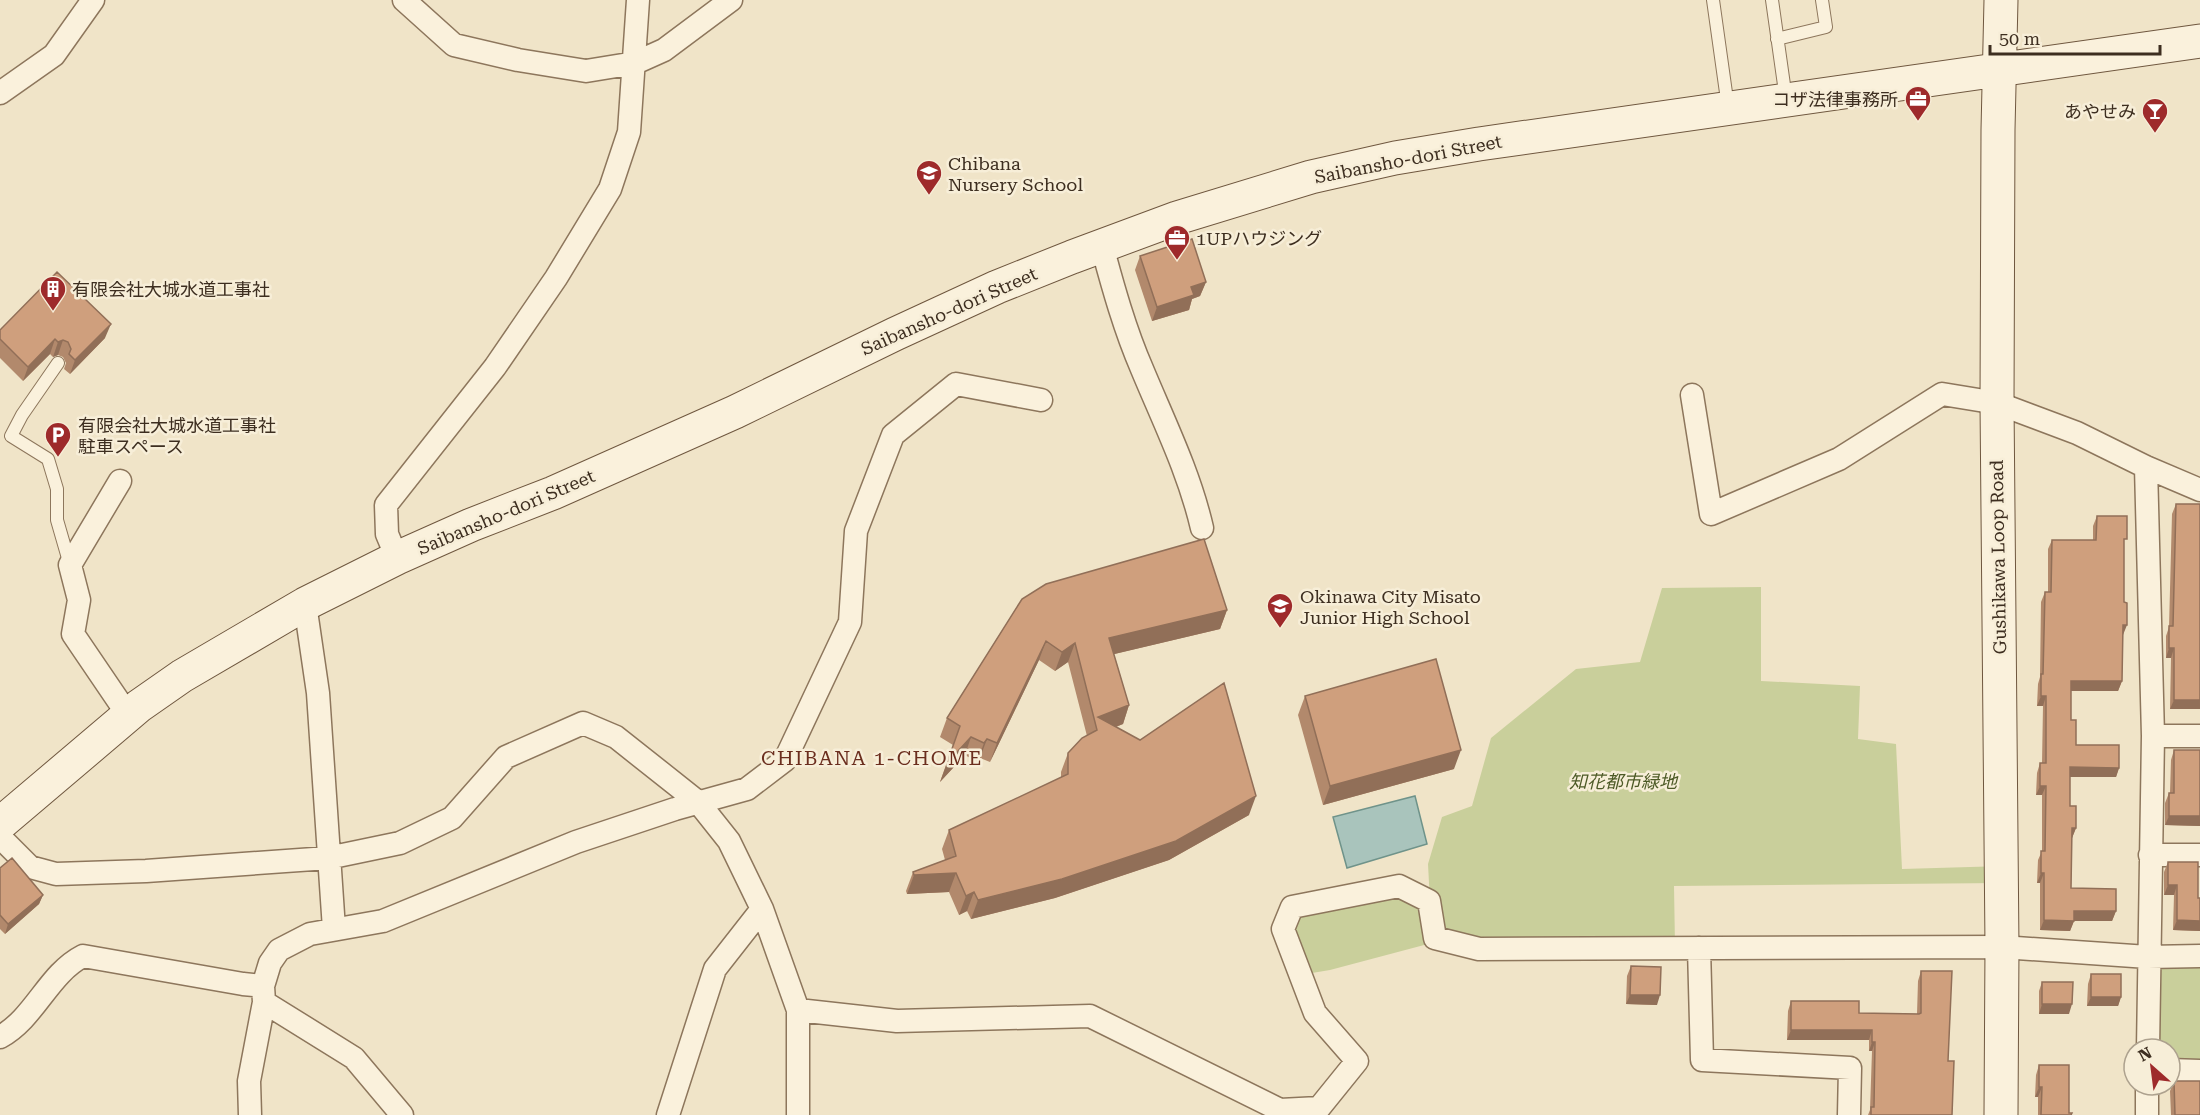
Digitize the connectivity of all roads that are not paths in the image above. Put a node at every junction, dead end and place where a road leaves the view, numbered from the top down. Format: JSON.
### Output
{"nodes":[{"id":1,"x":93,"y":0,"type":"edge"},
{"id":2,"x":404,"y":0,"type":"edge"},
{"id":3,"x":638,"y":0,"type":"edge"},
{"id":4,"x":731,"y":0,"type":"edge"},
{"id":5,"x":1713,"y":0,"type":"edge"},
{"id":6,"x":1772,"y":0,"type":"edge"},
{"id":7,"x":1822,"y":0,"type":"edge"},
{"id":8,"x":2001,"y":0,"type":"edge"},
{"id":9,"x":1778,"y":39,"type":"junction"},
{"id":10,"x":2200,"y":41,"type":"edge"},
{"id":11,"x":635,"y":63,"type":"junction"},
{"id":12,"x":2000,"y":69,"type":"junction"},
{"id":13,"x":0,"y":93,"type":"edge"},
{"id":14,"x":1786,"y":100,"type":"junction"},
{"id":15,"x":1728,"y":108,"type":"junction"},
{"id":16,"x":1102,"y":246,"type":"junction"},
{"id":17,"x":58,"y":363,"type":"dead end"},
{"id":18,"x":1692,"y":395,"type":"dead end"},
{"id":19,"x":1041,"y":400,"type":"dead end"},
{"id":20,"x":1997,"y":404,"type":"junction"},
{"id":21,"x":2146,"y":467,"type":"junction"},
{"id":22,"x":120,"y":481,"type":"dead end"},
{"id":23,"x":2200,"y":490,"type":"edge"},
{"id":24,"x":1202,"y":528,"type":"dead end"},
{"id":25,"x":397,"y":558,"type":"junction"},
{"id":26,"x":70,"y":565,"type":"junction"},
{"id":27,"x":305,"y":604,"type":"junction"},
{"id":28,"x":129,"y":715,"type":"junction"},
{"id":29,"x":2153,"y":736,"type":"junction"},
{"id":30,"x":2200,"y":736,"type":"edge"},
{"id":31,"x":699,"y":802,"type":"junction"},
{"id":32,"x":0,"y":824,"type":"edge"},
{"id":33,"x":0,"y":837,"type":"edge"},
{"id":34,"x":2150,"y":855,"type":"junction"},
{"id":35,"x":2200,"y":855,"type":"edge"},
{"id":36,"x":328,"y":858,"type":"junction"},
{"id":37,"x":762,"y":909,"type":"junction"},
{"id":38,"x":334,"y":929,"type":"junction"},
{"id":39,"x":2002,"y":947,"type":"junction"},
{"id":40,"x":1699,"y":948,"type":"junction"},
{"id":41,"x":2148,"y":957,"type":"junction"},
{"id":42,"x":2200,"y":957,"type":"edge"},
{"id":43,"x":264,"y":994,"type":"junction"},
{"id":44,"x":798,"y":1010,"type":"junction"},
{"id":45,"x":0,"y":1037,"type":"edge"},
{"id":46,"x":2148,"y":1037,"type":"edge"},
{"id":47,"x":2182,"y":1070,"type":"edge"},
{"id":48,"x":2200,"y":1071,"type":"edge"},
{"id":49,"x":2147,"y":1097,"type":"edge"},
{"id":50,"x":250,"y":1115,"type":"edge"},
{"id":51,"x":402,"y":1115,"type":"edge"},
{"id":52,"x":668,"y":1115,"type":"edge"},
{"id":53,"x":798,"y":1115,"type":"edge"},
{"id":54,"x":1849,"y":1115,"type":"edge"},
{"id":55,"x":2001,"y":1115,"type":"edge"},
{"id":56,"x":2147,"y":1115,"type":"edge"}],
"edges":[{"from":1,"to":13,"type":"street"},
{"from":2,"to":11,"type":"street"},
{"from":3,"to":11,"type":"street"},
{"from":4,"to":11,"type":"street"},
{"from":5,"to":15,"type":"lane"},
{"from":6,"to":9,"type":"lane"},
{"from":7,"to":9,"type":"lane"},
{"from":8,"to":12,"type":"main road","name":"Gushikawa Loop Road"},
{"from":9,"to":14,"type":"lane"},
{"from":10,"to":12,"type":"main road","name":"Saibansho-dori Street"},
{"from":11,"to":25,"type":"street"},
{"from":12,"to":14,"type":"main road","name":"Saibansho-dori Street"},
{"from":12,"to":20,"type":"main road","name":"Gushikawa Loop Road"},
{"from":14,"to":15,"type":"main road","name":"Saibansho-dori Street"},
{"from":15,"to":16,"type":"main road","name":"Saibansho-dori Street"},
{"from":16,"to":24,"type":"street"},
{"from":16,"to":25,"type":"main road","name":"Saibansho-dori Street"},
{"from":17,"to":26,"type":"lane"},
{"from":18,"to":20,"type":"street"},
{"from":19,"to":31,"type":"street"},
{"from":20,"to":21,"type":"street"},
{"from":20,"to":39,"type":"main road","name":"Gushikawa Loop Road"},
{"from":21,"to":23,"type":"street"},
{"from":21,"to":29,"type":"street"},
{"from":22,"to":26,"type":"street"},
{"from":25,"to":27,"type":"main road","name":"Saibansho-dori Street"},
{"from":26,"to":28,"type":"street"},
{"from":27,"to":28,"type":"main road","name":"Saibansho-dori Street"},
{"from":27,"to":36,"type":"street"},
{"from":28,"to":32,"type":"main road","name":"Saibansho-dori Street"},
{"from":29,"to":30,"type":"street"},
{"from":29,"to":34,"type":"street"},
{"from":31,"to":36,"type":"street"},
{"from":31,"to":37,"type":"street"},
{"from":31,"to":38,"type":"street"},
{"from":33,"to":36,"type":"street"},
{"from":34,"to":35,"type":"street"},
{"from":34,"to":41,"type":"street"},
{"from":36,"to":38,"type":"street"},
{"from":37,"to":44,"type":"street"},
{"from":37,"to":52,"type":"street"},
{"from":38,"to":43,"type":"street"},
{"from":39,"to":40,"type":"street"},
{"from":39,"to":41,"type":"street"},
{"from":39,"to":55,"type":"main road","name":"Gushikawa Loop Road"},
{"from":40,"to":44,"type":"street"},
{"from":40,"to":54,"type":"street"},
{"from":41,"to":42,"type":"street"},
{"from":41,"to":46,"type":"street"},
{"from":43,"to":45,"type":"street"},
{"from":43,"to":50,"type":"street"},
{"from":43,"to":51,"type":"street"},
{"from":44,"to":53,"type":"street"},
{"from":47,"to":48,"type":"street"},
{"from":49,"to":56,"type":"street"}]}
